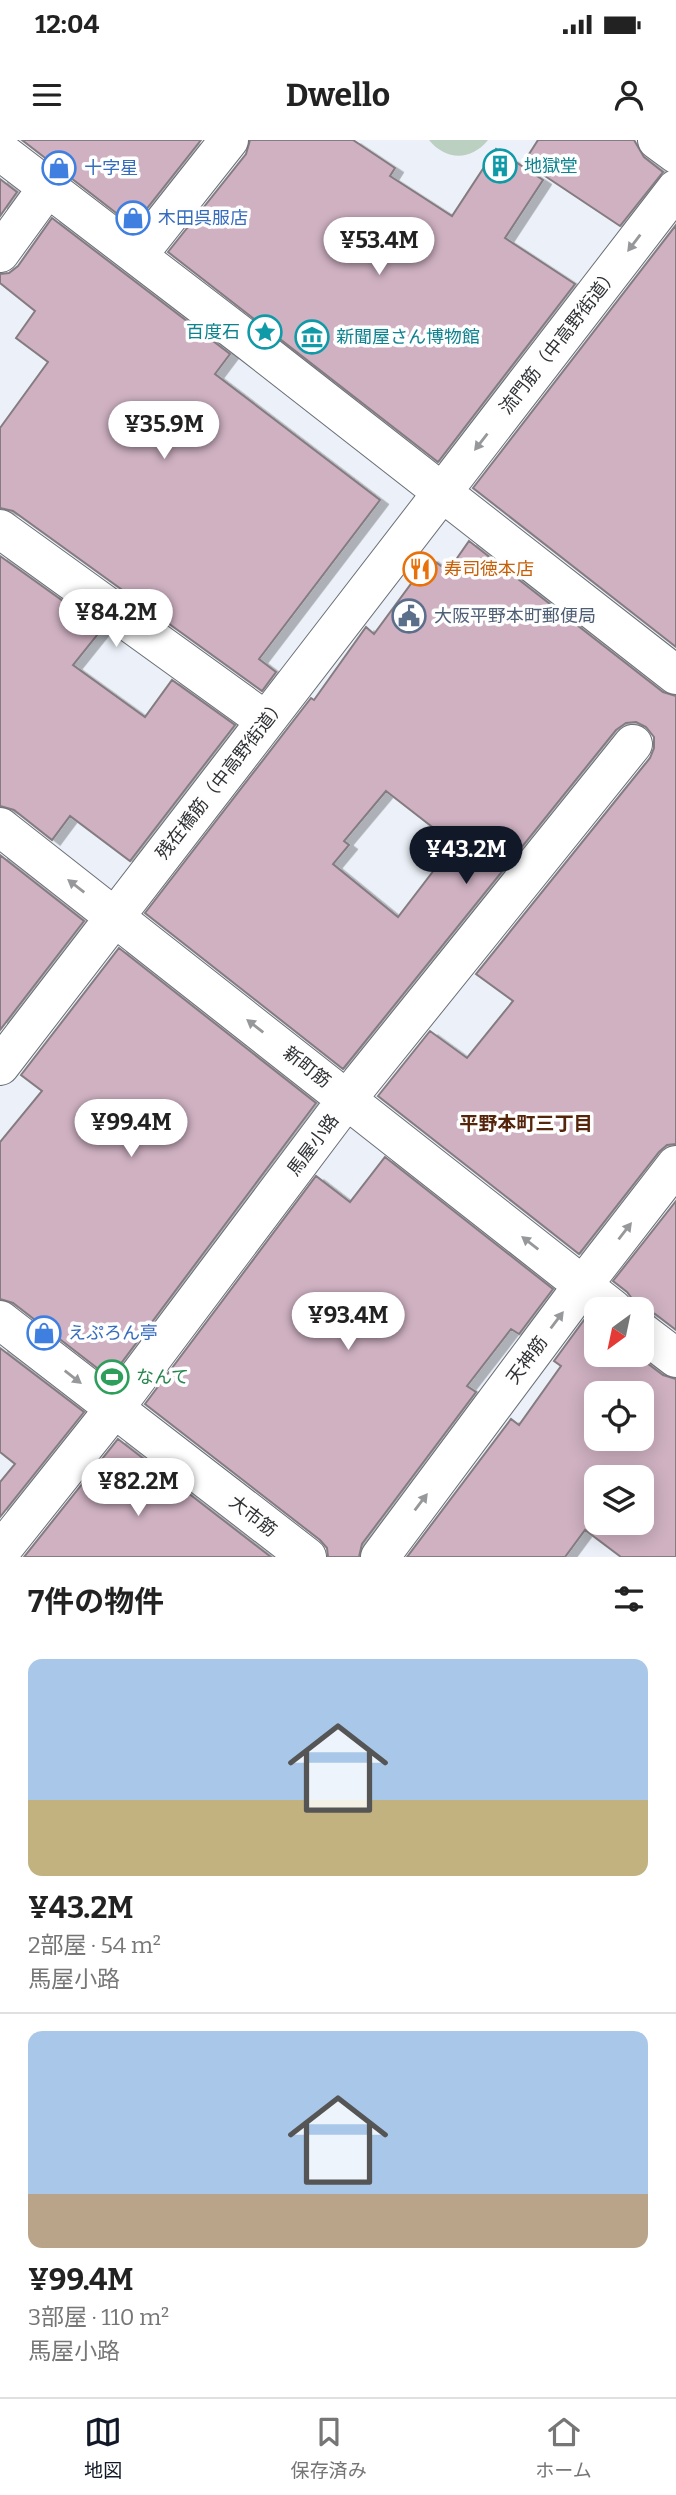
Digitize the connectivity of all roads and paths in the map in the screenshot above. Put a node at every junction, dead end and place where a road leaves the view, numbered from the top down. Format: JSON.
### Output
{"nodes":[{"id":1,"x":229,"y":140,"type":"edge"},
{"id":2,"x":657,"y":140,"type":"edge"},
{"id":3,"x":0,"y":151,"type":"edge"},
{"id":4,"x":676,"y":154,"type":"edge"},
{"id":5,"x":48,"y":187,"type":"junction"},
{"id":6,"x":676,"y":189,"type":"edge"},
{"id":7,"x":0,"y":253,"type":"edge"},
{"id":8,"x":138,"y":255,"type":"junction"},
{"id":9,"x":442,"y":492,"type":"junction"},
{"id":10,"x":0,"y":529,"type":"edge"},
{"id":11,"x":676,"y":675,"type":"edge"},
{"id":12,"x":266,"y":721,"type":"junction"},
{"id":13,"x":633,"y":744,"type":"dead end"},
{"id":14,"x":0,"y":827,"type":"edge"},
{"id":15,"x":116,"y":916,"type":"junction"},
{"id":16,"x":0,"y":1066,"type":"edge"},
{"id":17,"x":347,"y":1099,"type":"junction"},
{"id":18,"x":676,"y":1165,"type":"edge"},
{"id":19,"x":583,"y":1285,"type":"junction"},
{"id":20,"x":598,"y":1297,"type":"edge"},
{"id":21,"x":0,"y":1320,"type":"edge"},
{"id":22,"x":654,"y":1341,"type":"edge"},
{"id":23,"x":676,"y":1358,"type":"edge"},
{"id":24,"x":114,"y":1409,"type":"junction"},
{"id":25,"x":0,"y":1552,"type":"edge"},
{"id":26,"x":307,"y":1557,"type":"edge"},
{"id":27,"x":380,"y":1557,"type":"edge"}],
"edges":[{"from":1,"to":8,"type":"street"},
{"from":2,"to":4,"type":"street"},
{"from":3,"to":5,"type":"street"},
{"from":5,"to":7,"type":"street"},
{"from":5,"to":8,"type":"street"},
{"from":6,"to":9,"type":"street","name":"流門筋（中高野街道）","one_way":true},
{"from":8,"to":9,"type":"street"},
{"from":9,"to":11,"type":"street"},
{"from":9,"to":12,"type":"street","name":"残在橋筋（中高野街道）"},
{"from":10,"to":12,"type":"street"},
{"from":12,"to":15,"type":"street","name":"残在橋筋（中高野街道）"},
{"from":13,"to":17,"type":"street","name":"馬屋小路"},
{"from":15,"to":14,"type":"street","name":"新町筋","one_way":true},
{"from":15,"to":16,"type":"street","name":"残在橋筋（中高野街道）"},
{"from":17,"to":15,"type":"street","name":"新町筋","one_way":true},
{"from":19,"to":17,"type":"street","name":"新町筋","one_way":true},
{"from":17,"to":24,"type":"street","name":"馬屋小路"},
{"from":19,"to":18,"type":"street","name":"天神筋","one_way":true},
{"from":19,"to":20,"type":"street","name":"新町筋"},
{"from":27,"to":19,"type":"street","name":"天神筋","one_way":true},
{"from":21,"to":24,"type":"street","name":"大市筋","one_way":true},
{"from":22,"to":23,"type":"street"},
{"from":24,"to":25,"type":"street","name":"馬屋小路"},
{"from":24,"to":26,"type":"street","name":"大市筋"}]}
